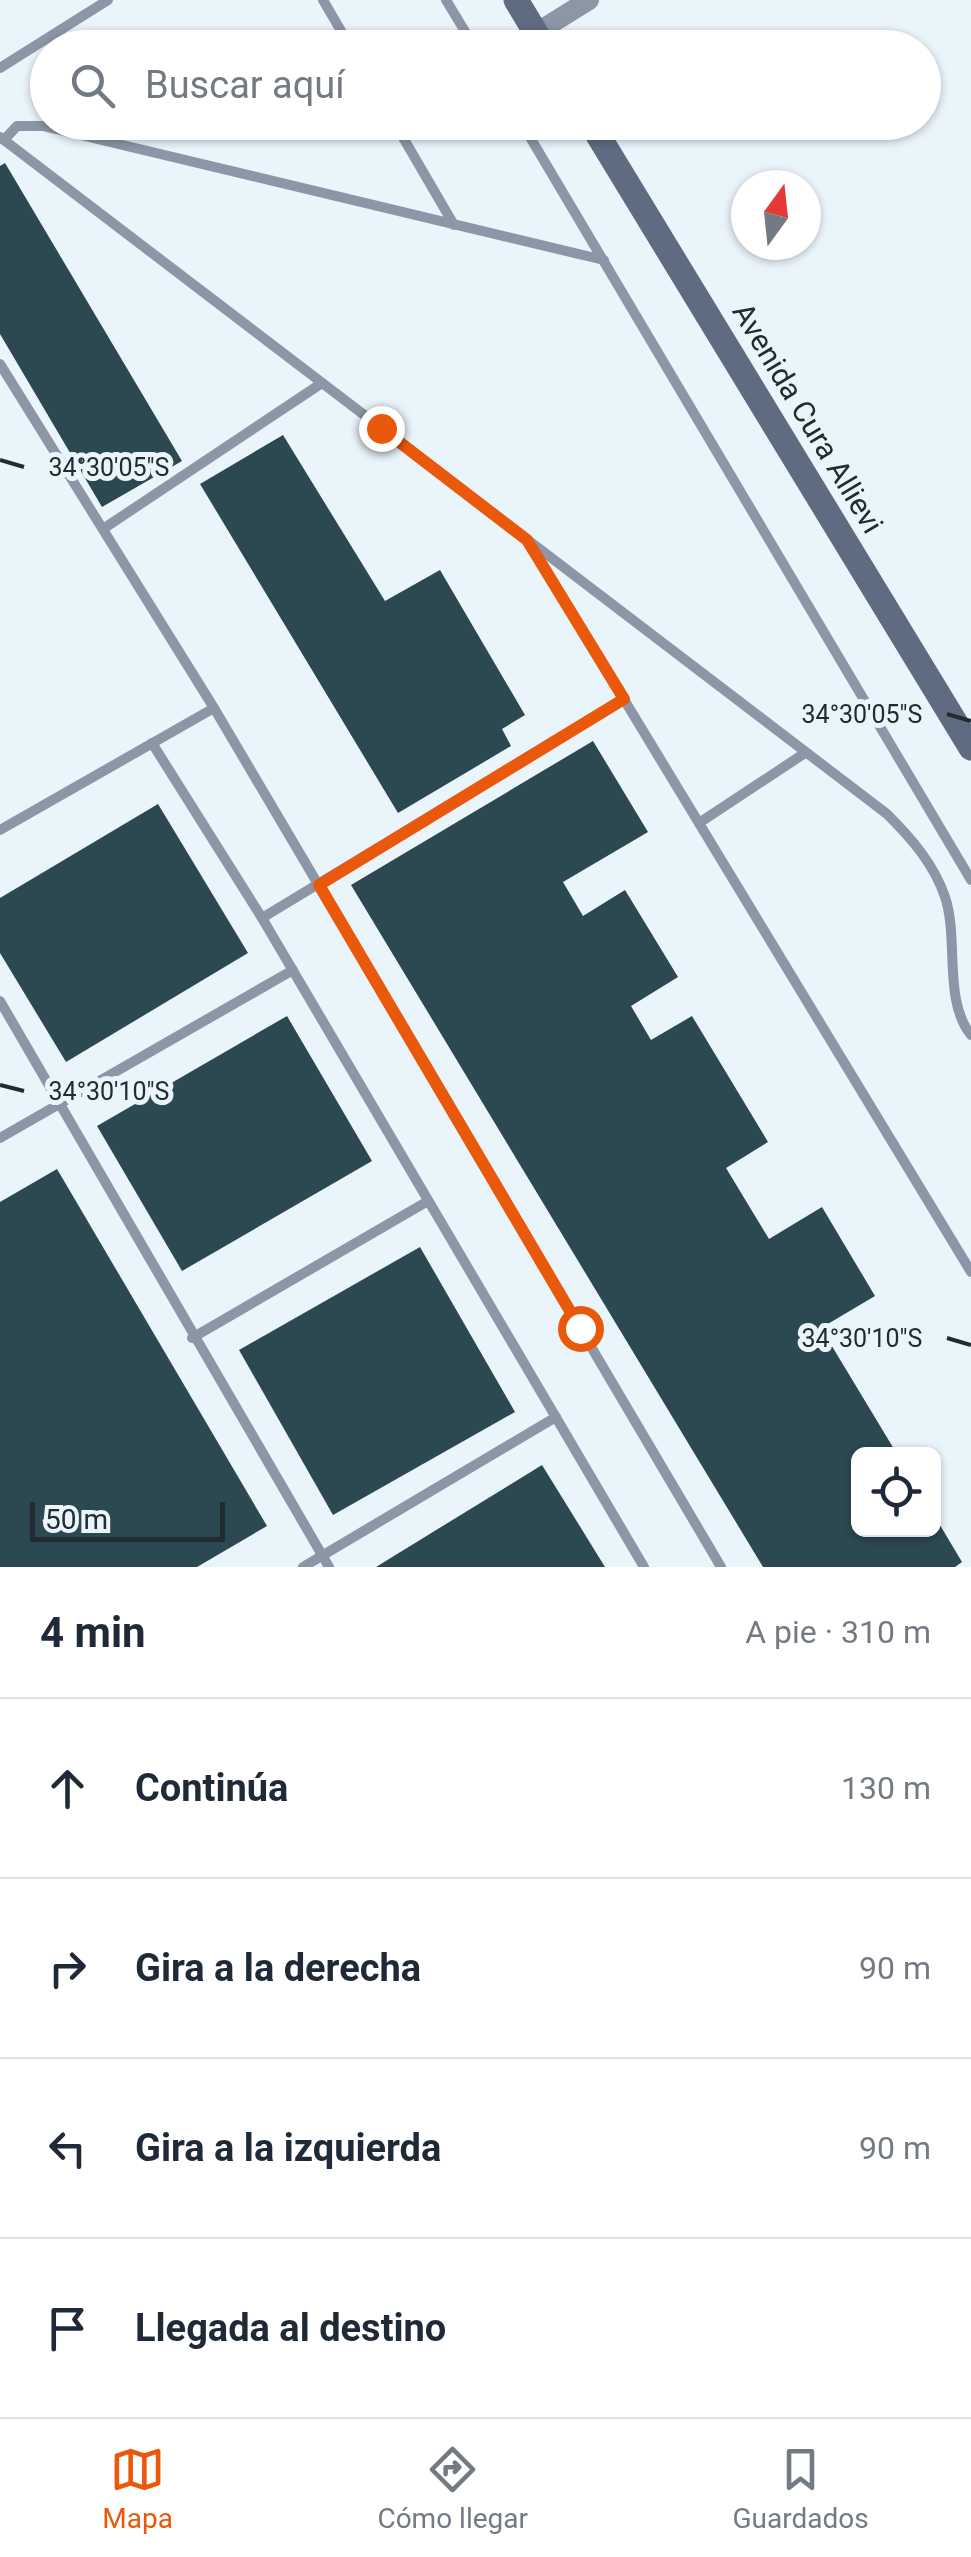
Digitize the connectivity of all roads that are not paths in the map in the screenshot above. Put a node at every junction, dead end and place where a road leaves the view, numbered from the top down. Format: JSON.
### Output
{"nodes":[{"id":1,"x":108,"y":0,"type":"edge"},
{"id":2,"x":323,"y":0,"type":"edge"},
{"id":3,"x":446,"y":0,"type":"edge"},
{"id":4,"x":516,"y":0,"type":"edge"},
{"id":5,"x":589,"y":0,"type":"edge"},
{"id":6,"x":60,"y":30,"type":"edge"},
{"id":7,"x":340,"y":30,"type":"edge"},
{"id":8,"x":464,"y":30,"type":"edge"},
{"id":9,"x":534,"y":30,"type":"edge"},
{"id":10,"x":552,"y":30,"type":"edge"},
{"id":11,"x":30,"y":49,"type":"edge"},
{"id":12,"x":0,"y":68,"type":"edge"},
{"id":13,"x":30,"y":126,"type":"edge"},
{"id":14,"x":2,"y":138,"type":"edge"},
{"id":15,"x":101,"y":140,"type":"edge"},
{"id":16,"x":404,"y":140,"type":"edge"},
{"id":17,"x":532,"y":140,"type":"edge"},
{"id":18,"x":601,"y":140,"type":"edge"},
{"id":19,"x":454,"y":225,"type":"junction"},
{"id":20,"x":604,"y":260,"type":"junction"},
{"id":21,"x":0,"y":364,"type":"edge"},
{"id":22,"x":322,"y":383,"type":"junction"},
{"id":23,"x":103,"y":529,"type":"junction"},
{"id":24,"x":527,"y":540,"type":"junction"},
{"id":25,"x":624,"y":699,"type":"junction"},
{"id":26,"x":214,"y":708,"type":"junction"},
{"id":27,"x":152,"y":743,"type":"junction"},
{"id":28,"x":971,"y":748,"type":"edge"},
{"id":29,"x":805,"y":752,"type":"junction"},
{"id":30,"x":699,"y":823,"type":"junction"},
{"id":31,"x":0,"y":830,"type":"edge"},
{"id":32,"x":971,"y":880,"type":"edge"},
{"id":33,"x":319,"y":885,"type":"junction"},
{"id":34,"x":262,"y":918,"type":"junction"},
{"id":35,"x":293,"y":970,"type":"junction"},
{"id":36,"x":0,"y":1001,"type":"edge"},
{"id":37,"x":971,"y":1035,"type":"edge"},
{"id":38,"x":60,"y":1104,"type":"junction"},
{"id":39,"x":0,"y":1138,"type":"edge"},
{"id":40,"x":428,"y":1201,"type":"junction"},
{"id":41,"x":971,"y":1272,"type":"edge"},
{"id":42,"x":192,"y":1338,"type":"junction"},
{"id":43,"x":556,"y":1417,"type":"junction"},
{"id":44,"x":322,"y":1556,"type":"junction"},
{"id":45,"x":304,"y":1567,"type":"edge"},
{"id":46,"x":329,"y":1567,"type":"edge"},
{"id":47,"x":644,"y":1567,"type":"edge"},
{"id":48,"x":721,"y":1567,"type":"edge"}],
"edges":[{"from":1,"to":6,"type":"lane"},
{"from":2,"to":7,"type":"lane"},
{"from":3,"to":8,"type":"lane"},
{"from":4,"to":9,"type":"street"},
{"from":5,"to":10,"type":"street"},
{"from":11,"to":12,"type":"lane"},
{"from":13,"to":14,"type":"lane"},
{"from":14,"to":22,"type":"lane"},
{"from":15,"to":19,"type":"lane"},
{"from":16,"to":19,"type":"lane"},
{"from":17,"to":20,"type":"lane"},
{"from":18,"to":28,"type":"street","name":"Avenida Cura Allievi"},
{"from":19,"to":20,"type":"lane"},
{"from":20,"to":32,"type":"lane"},
{"from":21,"to":23,"type":"lane"},
{"from":22,"to":23,"type":"lane"},
{"from":22,"to":24,"type":"lane"},
{"from":23,"to":26,"type":"lane"},
{"from":24,"to":25,"type":"lane"},
{"from":24,"to":29,"type":"lane"},
{"from":25,"to":30,"type":"lane"},
{"from":25,"to":33,"type":"lane"},
{"from":26,"to":27,"type":"lane"},
{"from":26,"to":33,"type":"lane"},
{"from":27,"to":31,"type":"lane"},
{"from":27,"to":34,"type":"lane"},
{"from":29,"to":30,"type":"lane"},
{"from":29,"to":37,"type":"lane"},
{"from":30,"to":41,"type":"lane"},
{"from":33,"to":34,"type":"lane"},
{"from":33,"to":48,"type":"lane"},
{"from":34,"to":35,"type":"lane"},
{"from":35,"to":38,"type":"lane"},
{"from":35,"to":40,"type":"lane"},
{"from":36,"to":38,"type":"lane"},
{"from":38,"to":39,"type":"lane"},
{"from":38,"to":42,"type":"lane"},
{"from":40,"to":42,"type":"lane"},
{"from":40,"to":43,"type":"lane"},
{"from":42,"to":44,"type":"lane"},
{"from":43,"to":44,"type":"lane"},
{"from":43,"to":47,"type":"lane"},
{"from":44,"to":45,"type":"lane"},
{"from":44,"to":46,"type":"lane"}]}
